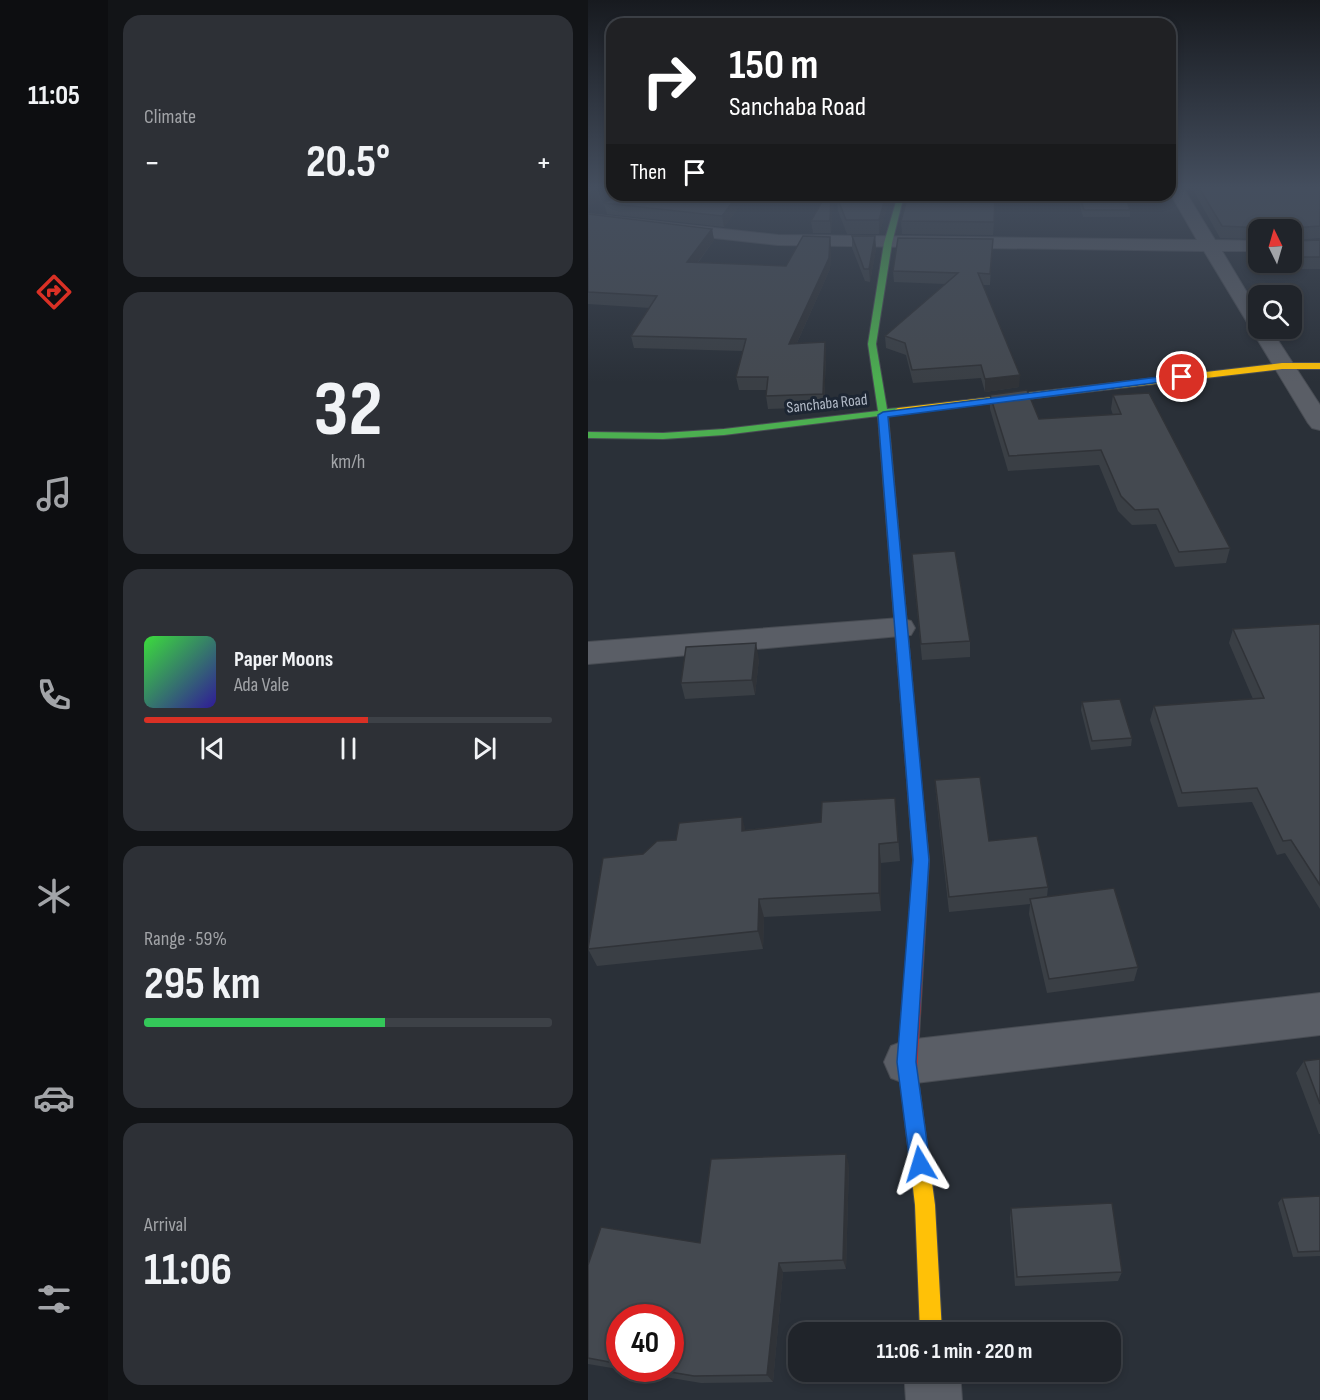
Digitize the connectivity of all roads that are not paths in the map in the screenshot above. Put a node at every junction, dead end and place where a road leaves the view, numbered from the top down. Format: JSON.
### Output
{"nodes":[{"id":1,"x":887,"y":251,"type":"edge"},
{"id":2,"x":1213,"y":251,"type":"edge"},
{"id":3,"x":1248,"y":310,"type":"edge"},
{"id":4,"x":1266,"y":339,"type":"edge"},
{"id":5,"x":1282,"y":366,"type":"junction"},
{"id":6,"x":1320,"y":366,"type":"edge"},
{"id":7,"x":883,"y":415,"type":"junction"},
{"id":8,"x":1320,"y":423,"type":"edge"},
{"id":9,"x":588,"y":435,"type":"edge"},
{"id":10,"x":900,"y":628,"type":"junction"},
{"id":11,"x":588,"y":653,"type":"edge"},
{"id":12,"x":1320,"y":1014,"type":"edge"},
{"id":13,"x":907,"y":1062,"type":"junction"},
{"id":14,"x":931,"y":1322,"type":"edge"},
{"id":15,"x":933,"y":1382,"type":"edge"},
{"id":16,"x":934,"y":1400,"type":"edge"}],
"edges":[{"from":1,"to":7,"type":"street"},
{"from":2,"to":3,"type":"street"},
{"from":4,"to":5,"type":"street"},
{"from":5,"to":6,"type":"street","name":"Sanchaba Road"},
{"from":5,"to":7,"type":"street","name":"Sanchaba Road"},
{"from":5,"to":8,"type":"street"},
{"from":7,"to":9,"type":"street","name":"Sanchaba Road"},
{"from":7,"to":10,"type":"street"},
{"from":10,"to":11,"type":"street"},
{"from":10,"to":13,"type":"street"},
{"from":12,"to":13,"type":"street"},
{"from":13,"to":14,"type":"street"},
{"from":15,"to":16,"type":"street"}]}
